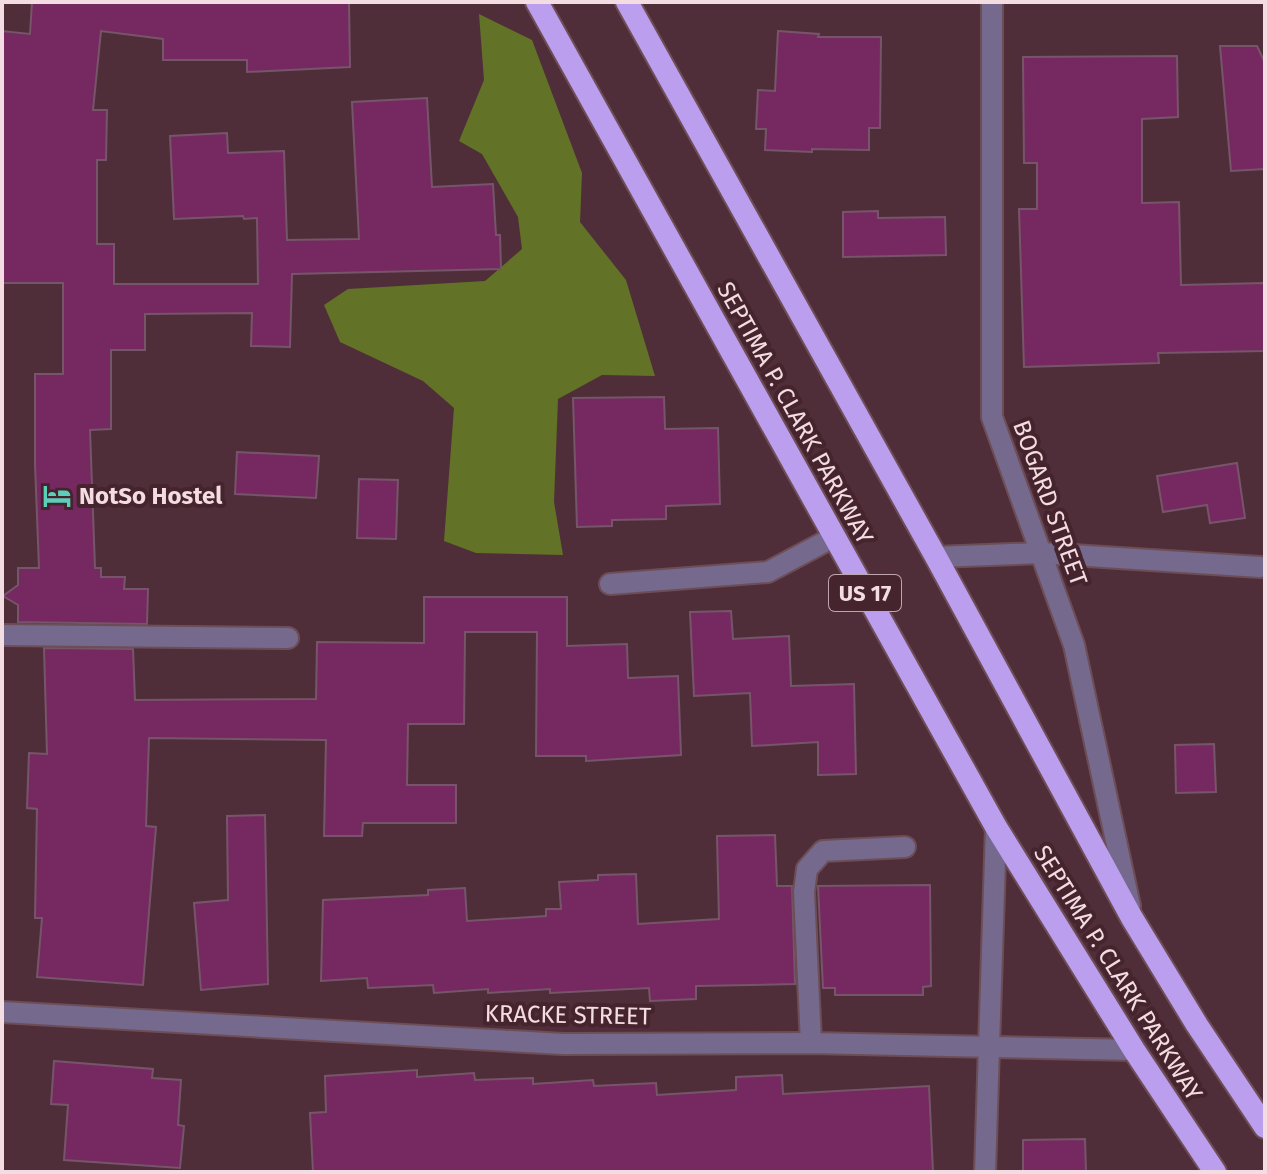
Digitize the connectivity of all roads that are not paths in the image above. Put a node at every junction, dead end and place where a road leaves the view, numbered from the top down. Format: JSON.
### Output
{"nodes":[{"id":1,"x":537,"y":2,"type":"edge"},
{"id":2,"x":627,"y":2,"type":"edge"},
{"id":3,"x":992,"y":2,"type":"edge"},
{"id":4,"x":834,"y":537,"type":"junction"},
{"id":5,"x":1041,"y":553,"type":"junction"},
{"id":6,"x":936,"y":557,"type":"junction"},
{"id":7,"x":1260,"y":567,"type":"dead end"},
{"id":8,"x":610,"y":584,"type":"dead end"},
{"id":9,"x":2,"y":635,"type":"edge"},
{"id":10,"x":288,"y":638,"type":"dead end"},
{"id":11,"x":996,"y":827,"type":"junction"},
{"id":12,"x":905,"y":847,"type":"dead end"},
{"id":13,"x":1132,"y":918,"type":"junction"},
{"id":14,"x":2,"y":1012,"type":"edge"},
{"id":15,"x":811,"y":1043,"type":"junction"},
{"id":16,"x":987,"y":1045,"type":"junction"},
{"id":17,"x":1134,"y":1050,"type":"junction"},
{"id":18,"x":1265,"y":1127,"type":"edge"},
{"id":19,"x":985,"y":1172,"type":"edge"},
{"id":20,"x":1215,"y":1172,"type":"edge"}],
"edges":[{"from":1,"to":4,"type":"highway","name":"SEPTIMA P. CLARK PARKWAY","number":"US 17"},
{"from":2,"to":6,"type":"highway","name":"SEPTIMA P. CLARK PARKWAY"},
{"from":3,"to":5,"type":"street","name":"BOGARD STREET"},
{"from":4,"to":8,"type":"street"},
{"from":4,"to":11,"type":"highway","name":"SEPTIMA P. CLARK PARKWAY","number":"US 17"},
{"from":5,"to":6,"type":"street"},
{"from":5,"to":7,"type":"street"},
{"from":5,"to":13,"type":"street","name":"BOGARD STREET"},
{"from":6,"to":13,"type":"highway","name":"SEPTIMA P. CLARK PARKWAY"},
{"from":9,"to":10,"type":"street"},
{"from":11,"to":16,"type":"street"},
{"from":11,"to":17,"type":"highway","name":"SEPTIMA P. CLARK PARKWAY","number":"US 17"},
{"from":12,"to":15,"type":"street"},
{"from":13,"to":18,"type":"highway","name":"SEPTIMA P. CLARK PARKWAY"},
{"from":14,"to":15,"type":"street","name":"KRACKE STREET"},
{"from":15,"to":16,"type":"street","name":"KRACKE STREET"},
{"from":16,"to":17,"type":"street","name":"KRACKE STREET"},
{"from":16,"to":19,"type":"street"},
{"from":17,"to":20,"type":"highway","name":"SEPTIMA P. CLARK PARKWAY","number":"US 17"}]}
